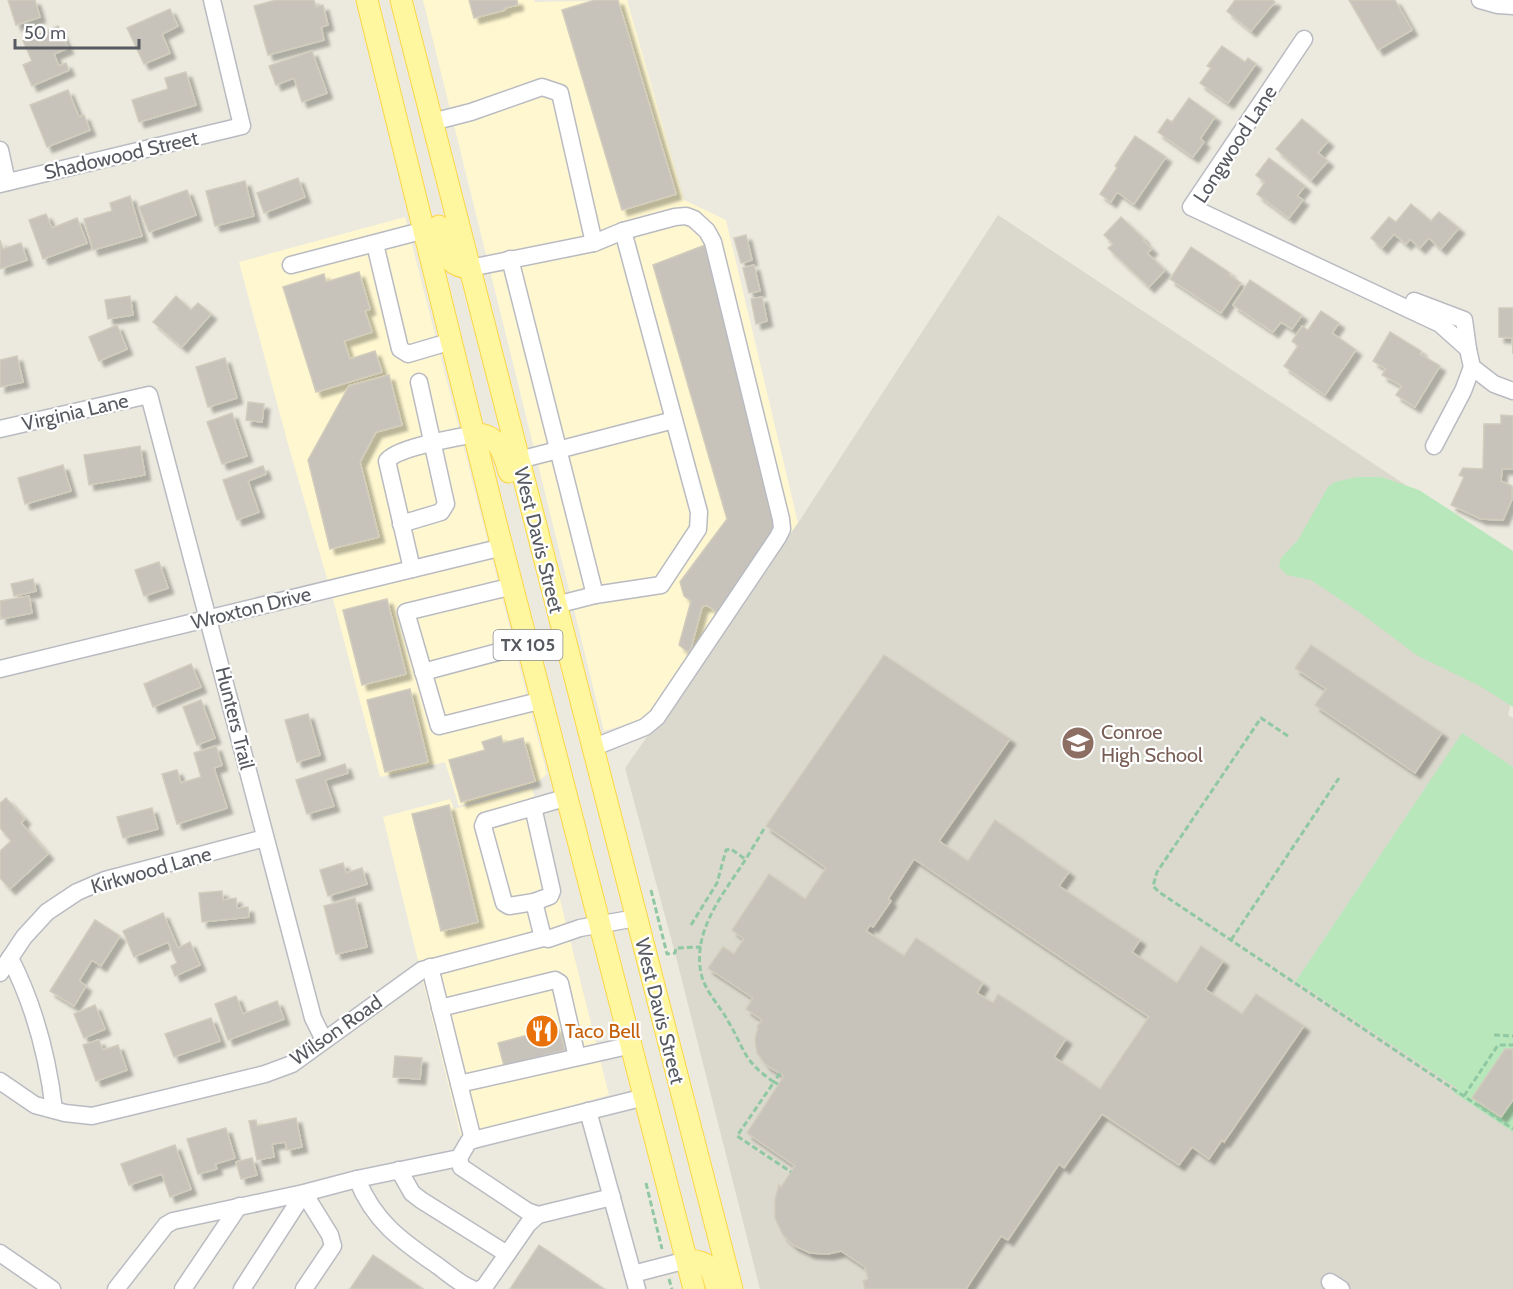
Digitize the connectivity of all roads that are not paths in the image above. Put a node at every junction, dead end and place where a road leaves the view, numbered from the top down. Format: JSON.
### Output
{"nodes":[{"id":1,"x":212,"y":0,"type":"edge"},
{"id":2,"x":367,"y":0,"type":"edge"},
{"id":3,"x":400,"y":0,"type":"edge"},
{"id":4,"x":1480,"y":0,"type":"edge"},
{"id":5,"x":1513,"y":6,"type":"edge"},
{"id":6,"x":1304,"y":39,"type":"dead end"},
{"id":7,"x":396,"y":109,"type":"junction"},
{"id":8,"x":432,"y":122,"type":"junction"},
{"id":9,"x":0,"y":150,"type":"edge"},
{"id":10,"x":4,"y":183,"type":"edge"},
{"id":11,"x":425,"y":230,"type":"junction"},
{"id":12,"x":623,"y":231,"type":"junction"},
{"id":13,"x":594,"y":243,"type":"junction"},
{"id":14,"x":375,"y":244,"type":"junction"},
{"id":15,"x":510,"y":259,"type":"junction"},
{"id":16,"x":291,"y":264,"type":"dead end"},
{"id":17,"x":470,"y":268,"type":"junction"},
{"id":18,"x":452,"y":341,"type":"junction"},
{"id":19,"x":1472,"y":367,"type":"junction"},
{"id":20,"x":419,"y":382,"type":"dead end"},
{"id":21,"x":1513,"y":391,"type":"edge"},
{"id":22,"x":149,"y":395,"type":"joint"},
{"id":23,"x":674,"y":420,"type":"junction"},
{"id":24,"x":0,"y":429,"type":"edge"},
{"id":25,"x":475,"y":434,"type":"junction"},
{"id":26,"x":432,"y":442,"type":"junction"},
{"id":27,"x":1434,"y":446,"type":"dead end"},
{"id":28,"x":560,"y":450,"type":"junction"},
{"id":29,"x":519,"y":460,"type":"junction"},
{"id":30,"x":401,"y":524,"type":"junction"},
{"id":31,"x":503,"y":547,"type":"junction"},
{"id":32,"x":412,"y":569,"type":"junction"},
{"id":33,"x":513,"y":586,"type":"junction"},
{"id":34,"x":596,"y":595,"type":"junction"},
{"id":35,"x":556,"y":605,"type":"junction"},
{"id":36,"x":209,"y":619,"type":"junction"},
{"id":37,"x":528,"y":644,"type":"junction"},
{"id":38,"x":567,"y":648,"type":"junction"},
{"id":39,"x":0,"y":669,"type":"edge"},
{"id":40,"x":423,"y":672,"type":"junction"},
{"id":41,"x":543,"y":700,"type":"junction"},
{"id":42,"x":592,"y":748,"type":"junction"},
{"id":43,"x":568,"y":797,"type":"junction"},
{"id":44,"x":532,"y":807,"type":"junction"},
{"id":45,"x":265,"y":838,"type":"junction"},
{"id":46,"x":534,"y":902,"type":"junction"},
{"id":47,"x":636,"y":918,"type":"junction"},
{"id":48,"x":601,"y":925,"type":"junction"},
{"id":49,"x":543,"y":938,"type":"junction"},
{"id":50,"x":10,"y":958,"type":"junction"},
{"id":51,"x":430,"y":968,"type":"junction"},
{"id":52,"x":0,"y":974,"type":"edge"},
{"id":53,"x":440,"y":1008,"type":"junction"},
{"id":54,"x":324,"y":1040,"type":"junction"},
{"id":55,"x":632,"y":1045,"type":"junction"},
{"id":56,"x":577,"y":1057,"type":"junction"},
{"id":57,"x":0,"y":1081,"type":"edge"},
{"id":58,"x":459,"y":1084,"type":"junction"},
{"id":59,"x":645,"y":1097,"type":"junction"},
{"id":60,"x":54,"y":1110,"type":"junction"},
{"id":61,"x":588,"y":1111,"type":"junction"},
{"id":62,"x":473,"y":1140,"type":"junction"},
{"id":63,"x":459,"y":1158,"type":"junction"},
{"id":64,"x":399,"y":1170,"type":"junction"},
{"id":65,"x":357,"y":1179,"type":"junction"},
{"id":66,"x":304,"y":1193,"type":"junction"},
{"id":67,"x":612,"y":1197,"type":"junction"},
{"id":68,"x":238,"y":1206,"type":"junction"},
{"id":69,"x":538,"y":1215,"type":"junction"},
{"id":70,"x":0,"y":1253,"type":"edge"},
{"id":71,"x":507,"y":1254,"type":"junction"},
{"id":72,"x":687,"y":1260,"type":"junction"},
{"id":73,"x":635,"y":1281,"type":"edge"},
{"id":74,"x":124,"y":1286,"type":"edge"},
{"id":75,"x":52,"y":1289,"type":"edge"},
{"id":76,"x":183,"y":1289,"type":"edge"},
{"id":77,"x":242,"y":1289,"type":"edge"},
{"id":78,"x":304,"y":1289,"type":"edge"},
{"id":79,"x":473,"y":1289,"type":"edge"},
{"id":80,"x":481,"y":1289,"type":"edge"},
{"id":81,"x":694,"y":1289,"type":"edge"},
{"id":82,"x":717,"y":1289,"type":"edge"},
{"id":83,"x":732,"y":1289,"type":"edge"}],
"edges":[{"from":1,"to":10,"type":"street","name":"Shadowood Street"},
{"from":2,"to":7,"type":"main road","name":"West Davis Street","number":"TX 105"},
{"from":3,"to":8,"type":"main road","name":"West Davis Street","number":"TX 105"},
{"from":4,"to":5,"type":"street"},
{"from":6,"to":19,"type":"street","name":"Longwood Lane"},
{"from":7,"to":11,"type":"main road","name":"West Davis Street","number":"TX 105"},
{"from":7,"to":17,"type":"main road"},
{"from":8,"to":13,"type":"street"},
{"from":8,"to":17,"type":"main road","name":"West Davis Street","number":"TX 105"},
{"from":9,"to":10,"type":"street"},
{"from":11,"to":14,"type":"street"},
{"from":11,"to":18,"type":"main road","name":"West Davis Street","number":"TX 105"},
{"from":12,"to":13,"type":"street"},
{"from":12,"to":23,"type":"street"},
{"from":12,"to":42,"type":"street"},
{"from":13,"to":15,"type":"street"},
{"from":14,"to":16,"type":"street"},
{"from":14,"to":18,"type":"street"},
{"from":15,"to":17,"type":"street"},
{"from":15,"to":28,"type":"street"},
{"from":17,"to":29,"type":"main road","name":"West Davis Street","number":"TX 105"},
{"from":18,"to":25,"type":"main road","name":"West Davis Street","number":"TX 105"},
{"from":19,"to":21,"type":"street"},
{"from":19,"to":27,"type":"street"},
{"from":20,"to":26,"type":"street"},
{"from":22,"to":24,"type":"street","name":"Virginia Lane"},
{"from":22,"to":36,"type":"street","name":"Hunters Trail"},
{"from":23,"to":28,"type":"street"},
{"from":23,"to":34,"type":"street"},
{"from":25,"to":26,"type":"street"},
{"from":25,"to":31,"type":"main road","name":"West Davis Street","number":"TX 105"},
{"from":25,"to":38,"type":"main road"},
{"from":26,"to":30,"type":"street"},
{"from":26,"to":30,"type":"street"},
{"from":28,"to":29,"type":"street"},
{"from":28,"to":34,"type":"street"},
{"from":29,"to":35,"type":"main road","name":"West Davis Street","number":"TX 105"},
{"from":30,"to":32,"type":"street"},
{"from":31,"to":32,"type":"street","name":"Wroxton Drive"},
{"from":31,"to":33,"type":"main road","name":"West Davis Street","number":"TX 105"},
{"from":32,"to":36,"type":"street","name":"Wroxton Drive"},
{"from":33,"to":37,"type":"main road","name":"West Davis Street","number":"TX 105"},
{"from":33,"to":40,"type":"street"},
{"from":34,"to":35,"type":"street"},
{"from":35,"to":38,"type":"main road","name":"West Davis Street","number":"TX 105"},
{"from":36,"to":39,"type":"street","name":"Wroxton Drive"},
{"from":36,"to":45,"type":"street","name":"Hunters Trail"},
{"from":37,"to":40,"type":"street"},
{"from":37,"to":41,"type":"main road","name":"West Davis Street","number":"TX 105"},
{"from":38,"to":42,"type":"main road","name":"West Davis Street","number":"TX 105"},
{"from":40,"to":41,"type":"street"},
{"from":41,"to":43,"type":"main road","name":"West Davis Street","number":"TX 105"},
{"from":42,"to":47,"type":"main road","name":"West Davis Street","number":"TX 105"},
{"from":43,"to":44,"type":"street"},
{"from":43,"to":48,"type":"main road","name":"West Davis Street","number":"TX 105"},
{"from":44,"to":46,"type":"street"},
{"from":44,"to":46,"type":"street"},
{"from":45,"to":50,"type":"street","name":"Kirkwood Lane"},
{"from":45,"to":54,"type":"street","name":"Hunters Trail"},
{"from":46,"to":49,"type":"street"},
{"from":47,"to":48,"type":"street","name":"Wilson Road"},
{"from":47,"to":83,"type":"main road","name":"West Davis Street","number":"TX 105"},
{"from":48,"to":49,"type":"street","name":"Wilson Road"},
{"from":48,"to":55,"type":"main road","name":"West Davis Street","number":"TX 105"},
{"from":49,"to":51,"type":"street","name":"Wilson Road"},
{"from":50,"to":52,"type":"street","name":"Kirkwood Lane"},
{"from":50,"to":60,"type":"street"},
{"from":51,"to":53,"type":"street"},
{"from":51,"to":54,"type":"street","name":"Wilson Road"},
{"from":53,"to":56,"type":"street"},
{"from":53,"to":58,"type":"street"},
{"from":54,"to":60,"type":"street","name":"Wilson Road"},
{"from":55,"to":56,"type":"street"},
{"from":55,"to":59,"type":"main road","name":"West Davis Street","number":"TX 105"},
{"from":56,"to":58,"type":"street"},
{"from":57,"to":60,"type":"street","name":"Wilson Road"},
{"from":58,"to":62,"type":"street"},
{"from":59,"to":61,"type":"street"},
{"from":59,"to":72,"type":"main road","name":"West Davis Street","number":"TX 105"},
{"from":61,"to":62,"type":"street"},
{"from":61,"to":67,"type":"street"},
{"from":62,"to":63,"type":"street"},
{"from":63,"to":64,"type":"street"},
{"from":63,"to":69,"type":"street"},
{"from":64,"to":65,"type":"street"},
{"from":64,"to":71,"type":"street"},
{"from":65,"to":66,"type":"street"},
{"from":65,"to":79,"type":"street"},
{"from":66,"to":68,"type":"street"},
{"from":66,"to":77,"type":"street"},
{"from":66,"to":78,"type":"street"},
{"from":67,"to":69,"type":"street"},
{"from":67,"to":73,"type":"street"},
{"from":68,"to":74,"type":"street"},
{"from":68,"to":76,"type":"street"},
{"from":69,"to":71,"type":"street"},
{"from":70,"to":75,"type":"street"},
{"from":71,"to":80,"type":"street"},
{"from":72,"to":73,"type":"street"},
{"from":72,"to":81,"type":"main road","name":"West Davis Street","number":"TX 105"},
{"from":72,"to":82,"type":"main road"}]}
